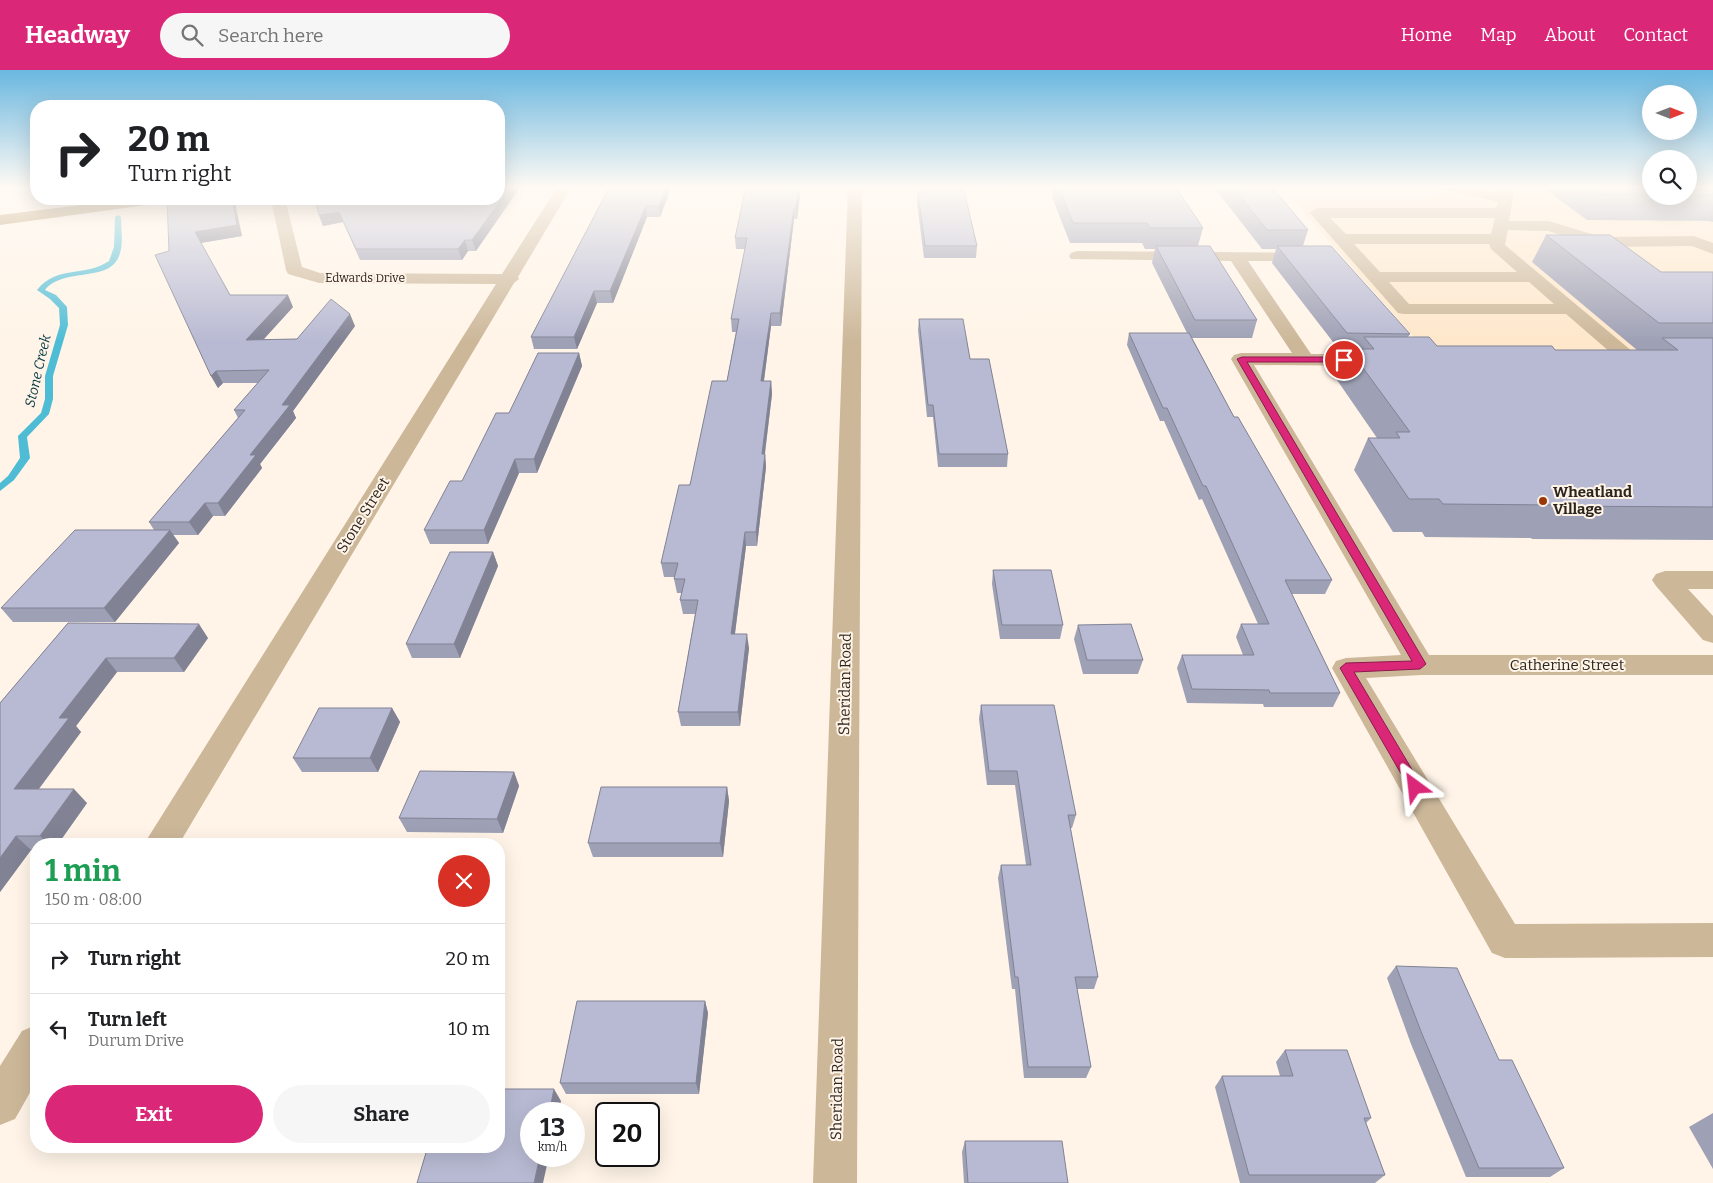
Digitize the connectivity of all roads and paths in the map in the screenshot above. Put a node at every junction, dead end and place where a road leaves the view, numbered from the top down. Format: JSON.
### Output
{"nodes":[{"id":1,"x":287,"y":238,"type":"edge"},
{"id":2,"x":534,"y":238,"type":"edge"},
{"id":3,"x":854,"y":238,"type":"edge"},
{"id":4,"x":1347,"y":238,"type":"edge"},
{"id":5,"x":1498,"y":238,"type":"edge"},
{"id":6,"x":1587,"y":238,"type":"edge"},
{"id":7,"x":1341,"y":239,"type":"joint"},
{"id":8,"x":1600,"y":242,"type":"junction"},
{"id":9,"x":1712,"y":255,"type":"edge"},
{"id":10,"x":1077,"y":256,"type":"edge"},
{"id":11,"x":1236,"y":256,"type":"junction"},
{"id":12,"x":1357,"y":256,"type":"junction"},
{"id":13,"x":1623,"y":260,"type":"edge"},
{"id":14,"x":1375,"y":277,"type":"junction"},
{"id":15,"x":1533,"y":277,"type":"junction"},
{"id":16,"x":510,"y":278,"type":"junction"},
{"id":17,"x":1571,"y":309,"type":"junction"},
{"id":18,"x":1306,"y":360,"type":"junction"},
{"id":19,"x":1405,"y":360,"type":"edge"},
{"id":20,"x":1603,"y":361,"type":"edge"},
{"id":21,"x":1713,"y":580,"type":"edge"},
{"id":22,"x":1713,"y":633,"type":"edge"},
{"id":23,"x":1420,"y":664,"type":"junction"},
{"id":24,"x":1713,"y":665,"type":"edge"},
{"id":25,"x":165,"y":838,"type":"edge"},
{"id":26,"x":1713,"y":940,"type":"edge"},
{"id":27,"x":30,"y":1055,"type":"edge"},
{"id":28,"x":0,"y":1104,"type":"edge"},
{"id":29,"x":836,"y":1183,"type":"edge"}],
"edges":[{"from":1,"to":16,"type":"street","name":"Edwards Drive"},
{"from":2,"to":16,"type":"street","name":"Stone Street"},
{"from":3,"to":29,"type":"street","name":"Sheridan Road"},
{"from":4,"to":7,"type":"street"},
{"from":5,"to":15,"type":"street"},
{"from":6,"to":8,"type":"street"},
{"from":7,"to":12,"type":"street"},
{"from":8,"to":9,"type":"street"},
{"from":8,"to":13,"type":"street"},
{"from":10,"to":11,"type":"street"},
{"from":11,"to":12,"type":"street"},
{"from":11,"to":18,"type":"street"},
{"from":12,"to":14,"type":"street"},
{"from":14,"to":15,"type":"street"},
{"from":14,"to":17,"type":"street"},
{"from":15,"to":17,"type":"street"},
{"from":16,"to":25,"type":"street","name":"Stone Street"},
{"from":17,"to":20,"type":"street"},
{"from":18,"to":19,"type":"street"},
{"from":18,"to":23,"type":"street"},
{"from":21,"to":22,"type":"street"},
{"from":23,"to":24,"type":"street","name":"Catherine Street"},
{"from":23,"to":26,"type":"street","name":"Catherine Street"},
{"from":27,"to":28,"type":"street"}]}
